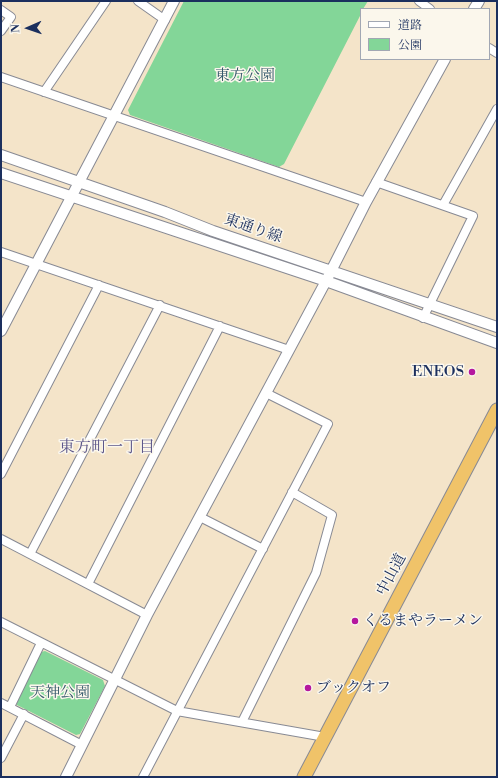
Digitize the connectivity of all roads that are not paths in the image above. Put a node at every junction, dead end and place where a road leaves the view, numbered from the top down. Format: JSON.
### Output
{"nodes":[{"id":1,"x":106,"y":1,"type":"edge"},
{"id":2,"x":138,"y":1,"type":"edge"},
{"id":3,"x":174,"y":1,"type":"edge"},
{"id":4,"x":419,"y":1,"type":"edge"},
{"id":5,"x":429,"y":8,"type":"edge"},
{"id":6,"x":1,"y":10,"type":"edge"},
{"id":7,"x":165,"y":20,"type":"junction"},
{"id":8,"x":1,"y":31,"type":"edge"},
{"id":9,"x":444,"y":60,"type":"edge"},
{"id":10,"x":1,"y":77,"type":"edge"},
{"id":11,"x":44,"y":92,"type":"junction"},
{"id":12,"x":497,"y":109,"type":"edge"},
{"id":13,"x":114,"y":115,"type":"junction"},
{"id":14,"x":1,"y":155,"type":"edge"},
{"id":15,"x":1,"y":173,"type":"edge"},
{"id":16,"x":79,"y":181,"type":"junction"},
{"id":17,"x":376,"y":182,"type":"junction"},
{"id":18,"x":71,"y":196,"type":"junction"},
{"id":19,"x":366,"y":202,"type":"junction"},
{"id":20,"x":442,"y":205,"type":"junction"},
{"id":21,"x":1,"y":252,"type":"edge"},
{"id":22,"x":36,"y":264,"type":"junction"},
{"id":23,"x":331,"y":271,"type":"junction"},
{"id":24,"x":326,"y":281,"type":"junction"},
{"id":25,"x":99,"y":285,"type":"junction"},
{"id":26,"x":429,"y":304,"type":"junction"},
{"id":27,"x":160,"y":305,"type":"junction"},
{"id":28,"x":423,"y":318,"type":"junction"},
{"id":29,"x":220,"y":326,"type":"junction"},
{"id":30,"x":497,"y":327,"type":"edge"},
{"id":31,"x":1,"y":331,"type":"edge"},
{"id":32,"x":497,"y":343,"type":"edge"},
{"id":33,"x":289,"y":350,"type":"junction"},
{"id":34,"x":266,"y":393,"type":"junction"},
{"id":35,"x":497,"y":410,"type":"edge"},
{"id":36,"x":1,"y":474,"type":"edge"},
{"id":37,"x":292,"y":492,"type":"junction"},
{"id":38,"x":200,"y":517,"type":"junction"},
{"id":39,"x":1,"y":539,"type":"edge"},
{"id":40,"x":262,"y":549,"type":"junction"},
{"id":41,"x":30,"y":554,"type":"junction"},
{"id":42,"x":88,"y":584,"type":"junction"},
{"id":43,"x":147,"y":615,"type":"junction"},
{"id":44,"x":1,"y":622,"type":"edge"},
{"id":45,"x":41,"y":643,"type":"junction"},
{"id":46,"x":115,"y":680,"type":"junction"},
{"id":47,"x":1,"y":703,"type":"edge"},
{"id":48,"x":10,"y":707,"type":"junction"},
{"id":49,"x":177,"y":711,"type":"junction"},
{"id":50,"x":24,"y":714,"type":"junction"},
{"id":51,"x":242,"y":722,"type":"junction"},
{"id":52,"x":325,"y":737,"type":"junction"},
{"id":53,"x":82,"y":745,"type":"junction"},
{"id":54,"x":1,"y":758,"type":"edge"},
{"id":55,"x":66,"y":777,"type":"edge"},
{"id":56,"x":143,"y":777,"type":"edge"},
{"id":57,"x":304,"y":777,"type":"edge"}],
"edges":[{"from":1,"to":11,"type":"street"},
{"from":2,"to":7,"type":"street"},
{"from":3,"to":7,"type":"street"},
{"from":4,"to":5,"type":"street"},
{"from":6,"to":8,"type":"street"},
{"from":7,"to":13,"type":"street"},
{"from":9,"to":17,"type":"street"},
{"from":10,"to":11,"type":"street"},
{"from":11,"to":13,"type":"street"},
{"from":12,"to":20,"type":"street"},
{"from":13,"to":16,"type":"street"},
{"from":13,"to":19,"type":"street"},
{"from":14,"to":16,"type":"street","name":"東通り線"},
{"from":15,"to":18,"type":"street","name":"東通り線"},
{"from":16,"to":18,"type":"street"},
{"from":16,"to":23,"type":"street","name":"東通り線"},
{"from":17,"to":19,"type":"street"},
{"from":17,"to":20,"type":"street"},
{"from":18,"to":22,"type":"street"},
{"from":18,"to":24,"type":"street","name":"東通り線"},
{"from":19,"to":23,"type":"street"},
{"from":20,"to":26,"type":"street"},
{"from":21,"to":22,"type":"street"},
{"from":22,"to":25,"type":"street"},
{"from":22,"to":31,"type":"street"},
{"from":23,"to":24,"type":"street"},
{"from":23,"to":26,"type":"street","name":"東通り線"},
{"from":24,"to":28,"type":"street","name":"東通り線"},
{"from":24,"to":33,"type":"street"},
{"from":25,"to":27,"type":"street"},
{"from":25,"to":36,"type":"street"},
{"from":26,"to":28,"type":"street"},
{"from":26,"to":30,"type":"street","name":"東通り線"},
{"from":27,"to":29,"type":"street"},
{"from":27,"to":41,"type":"street"},
{"from":28,"to":32,"type":"street","name":"東通り線"},
{"from":29,"to":33,"type":"street"},
{"from":29,"to":42,"type":"street"},
{"from":33,"to":34,"type":"street"},
{"from":34,"to":37,"type":"street"},
{"from":34,"to":38,"type":"street"},
{"from":35,"to":52,"type":"highway","name":"中山道"},
{"from":37,"to":40,"type":"street"},
{"from":37,"to":51,"type":"street"},
{"from":38,"to":40,"type":"street"},
{"from":38,"to":43,"type":"street"},
{"from":39,"to":41,"type":"street"},
{"from":40,"to":49,"type":"street"},
{"from":41,"to":42,"type":"street"},
{"from":42,"to":43,"type":"street"},
{"from":43,"to":46,"type":"street"},
{"from":44,"to":45,"type":"street"},
{"from":45,"to":46,"type":"street"},
{"from":45,"to":48,"type":"street"},
{"from":46,"to":49,"type":"street"},
{"from":46,"to":53,"type":"street"},
{"from":47,"to":48,"type":"street"},
{"from":48,"to":50,"type":"street"},
{"from":49,"to":51,"type":"street"},
{"from":49,"to":56,"type":"street"},
{"from":50,"to":53,"type":"street"},
{"from":50,"to":54,"type":"street"},
{"from":51,"to":52,"type":"street"},
{"from":52,"to":57,"type":"highway","name":"中山道"},
{"from":53,"to":55,"type":"street"}]}
